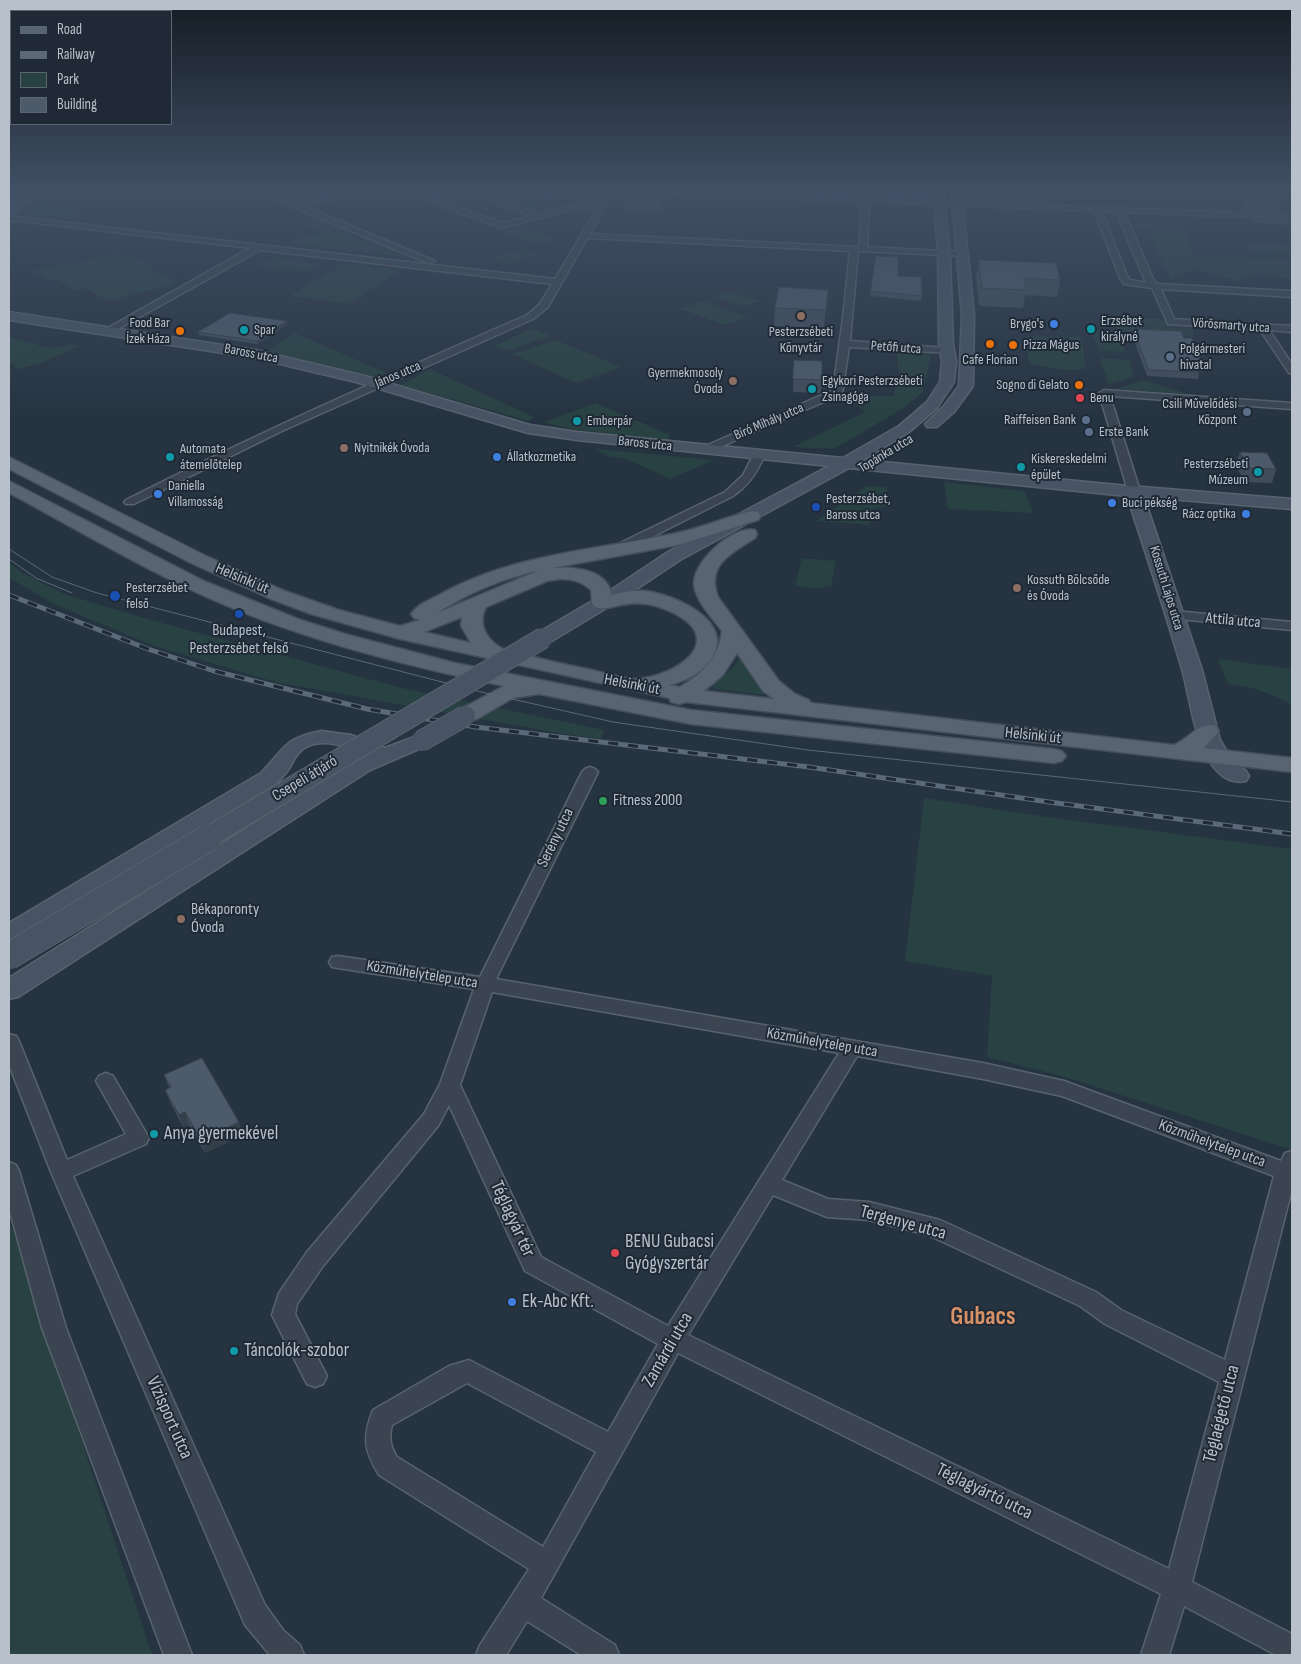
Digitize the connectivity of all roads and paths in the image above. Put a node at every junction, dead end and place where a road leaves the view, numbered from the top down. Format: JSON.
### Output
{"nodes":[{"id":1,"x":222,"y":268,"type":"edge"},
{"id":2,"x":441,"y":268,"type":"edge"},
{"id":3,"x":449,"y":268,"type":"edge"},
{"id":4,"x":567,"y":268,"type":"edge"},
{"id":5,"x":855,"y":268,"type":"edge"},
{"id":6,"x":944,"y":268,"type":"edge"},
{"id":7,"x":963,"y":268,"type":"edge"},
{"id":8,"x":1120,"y":268,"type":"edge"},
{"id":9,"x":1144,"y":268,"type":"edge"},
{"id":10,"x":452,"y":269,"type":"junction"},
{"id":11,"x":559,"y":282,"type":"junction"},
{"id":12,"x":1155,"y":286,"type":"junction"},
{"id":13,"x":1292,"y":294,"type":"edge"},
{"id":14,"x":9,"y":316,"type":"edge"},
{"id":15,"x":1263,"y":328,"type":"junction"},
{"id":16,"x":1292,"y":330,"type":"edge"},
{"id":17,"x":109,"y":331,"type":"junction"},
{"id":18,"x":845,"y":344,"type":"junction"},
{"id":19,"x":947,"y":351,"type":"junction"},
{"id":20,"x":1292,"y":371,"type":"edge"},
{"id":21,"x":376,"y":384,"type":"junction"},
{"id":22,"x":1292,"y":406,"type":"edge"},
{"id":23,"x":705,"y":450,"type":"junction"},
{"id":24,"x":758,"y":456,"type":"junction"},
{"id":25,"x":9,"y":462,"type":"edge"},
{"id":26,"x":846,"y":463,"type":"junction"},
{"id":27,"x":868,"y":464,"type":"junction"},
{"id":28,"x":9,"y":486,"type":"edge"},
{"id":29,"x":1134,"y":491,"type":"junction"},
{"id":30,"x":130,"y":502,"type":"dead end"},
{"id":31,"x":1292,"y":504,"type":"edge"},
{"id":32,"x":750,"y":525,"type":"junction"},
{"id":33,"x":611,"y":552,"type":"junction"},
{"id":34,"x":610,"y":598,"type":"junction"},
{"id":35,"x":230,"y":599,"type":"junction"},
{"id":36,"x":479,"y":602,"type":"junction"},
{"id":37,"x":1174,"y":615,"type":"junction"},
{"id":38,"x":418,"y":616,"type":"junction"},
{"id":39,"x":367,"y":626,"type":"junction"},
{"id":40,"x":1292,"y":626,"type":"edge"},
{"id":41,"x":732,"y":631,"type":"junction"},
{"id":42,"x":400,"y":633,"type":"junction"},
{"id":43,"x":412,"y":658,"type":"junction"},
{"id":44,"x":505,"y":659,"type":"junction"},
{"id":45,"x":453,"y":669,"type":"junction"},
{"id":46,"x":546,"y":688,"type":"junction"},
{"id":47,"x":676,"y":696,"type":"junction"},
{"id":48,"x":813,"y":710,"type":"junction"},
{"id":49,"x":468,"y":714,"type":"junction"},
{"id":50,"x":1208,"y":731,"type":"junction"},
{"id":51,"x":1174,"y":752,"type":"junction"},
{"id":52,"x":384,"y":755,"type":"junction"},
{"id":53,"x":1218,"y":757,"type":"junction"},
{"id":54,"x":1292,"y":765,"type":"edge"},
{"id":55,"x":590,"y":772,"type":"dead end"},
{"id":56,"x":1238,"y":776,"type":"junction"},
{"id":57,"x":1292,"y":782,"type":"edge"},
{"id":58,"x":9,"y":934,"type":"edge"},
{"id":59,"x":9,"y":956,"type":"edge"},
{"id":60,"x":338,"y":962,"type":"dead end"},
{"id":61,"x":485,"y":984,"type":"junction"},
{"id":62,"x":9,"y":990,"type":"edge"},
{"id":63,"x":9,"y":1042,"type":"edge"},
{"id":64,"x":852,"y":1048,"type":"junction"},
{"id":65,"x":106,"y":1081,"type":"dead end"},
{"id":66,"x":450,"y":1085,"type":"junction"},
{"id":67,"x":1290,"y":1168,"type":"edge"},
{"id":68,"x":9,"y":1171,"type":"edge"},
{"id":69,"x":61,"y":1172,"type":"junction"},
{"id":70,"x":769,"y":1184,"type":"junction"},
{"id":71,"x":673,"y":1339,"type":"junction"},
{"id":72,"x":315,"y":1376,"type":"dead end"},
{"id":73,"x":1232,"y":1376,"type":"junction"},
{"id":74,"x":613,"y":1448,"type":"junction"},
{"id":75,"x":547,"y":1565,"type":"junction"},
{"id":76,"x":1178,"y":1588,"type":"junction"},
{"id":77,"x":524,"y":1603,"type":"junction"},
{"id":78,"x":1292,"y":1649,"type":"edge"},
{"id":79,"x":178,"y":1655,"type":"edge"},
{"id":80,"x":290,"y":1655,"type":"edge"},
{"id":81,"x":490,"y":1655,"type":"edge"},
{"id":82,"x":605,"y":1655,"type":"edge"},
{"id":83,"x":1155,"y":1655,"type":"edge"}],
"edges":[{"from":1,"to":17,"type":"street"},
{"from":2,"to":10,"type":"street"},
{"from":3,"to":10,"type":"street"},
{"from":4,"to":11,"type":"street","name":"János utca"},
{"from":5,"to":18,"type":"street","name":"Bíró Mihály utca"},
{"from":6,"to":19,"type":"street","name":"Topánka utca"},
{"from":7,"to":27,"type":"street","name":"Topánka utca"},
{"from":8,"to":12,"type":"street"},
{"from":9,"to":12,"type":"street"},
{"from":10,"to":11,"type":"street"},
{"from":11,"to":21,"type":"street","name":"János utca"},
{"from":12,"to":13,"type":"street"},
{"from":12,"to":15,"type":"street","name":"Vörösmarty utca"},
{"from":14,"to":17,"type":"street","name":"Baross utca"},
{"from":15,"to":16,"type":"street","name":"Vörösmarty utca"},
{"from":15,"to":20,"type":"street"},
{"from":17,"to":21,"type":"street","name":"Baross utca"},
{"from":18,"to":19,"type":"street","name":"Petőfi utca"},
{"from":18,"to":23,"type":"street","name":"Bíró Mihály utca"},
{"from":19,"to":26,"type":"street","name":"Topánka utca"},
{"from":21,"to":23,"type":"street","name":"Baross utca"},
{"from":21,"to":30,"type":"street","name":"János utca"},
{"from":22,"to":29,"type":"street","name":"Kossuth Lajos utca"},
{"from":23,"to":24,"type":"street","name":"Baross utca"},
{"from":24,"to":26,"type":"street","name":"Baross utca"},
{"from":24,"to":33,"type":"street"},
{"from":25,"to":39,"type":"main road","name":"Helsinki út"},
{"from":26,"to":27,"type":"street","name":"Baross utca"},
{"from":26,"to":32,"type":"street","name":"Topánka utca"},
{"from":27,"to":29,"type":"street","name":"Baross utca"},
{"from":27,"to":32,"type":"street","name":"Topánka utca"},
{"from":28,"to":35,"type":"main road","name":"Helsinki út"},
{"from":29,"to":31,"type":"street","name":"Baross utca"},
{"from":29,"to":37,"type":"street","name":"Kossuth Lajos utca"},
{"from":32,"to":33,"type":"main road"},
{"from":32,"to":34,"type":"street","name":"Topánka utca"},
{"from":32,"to":41,"type":"main road"},
{"from":33,"to":38,"type":"main road"},
{"from":34,"to":36,"type":"main road"},
{"from":34,"to":47,"type":"main road"},
{"from":34,"to":59,"type":"street","name":"Csepeli átjáró","bridge":true},
{"from":35,"to":42,"type":"main road"},
{"from":35,"to":43,"type":"main road","name":"Helsinki út"},
{"from":36,"to":42,"type":"main road"},
{"from":36,"to":44,"type":"main road"},
{"from":37,"to":40,"type":"street","name":"Attila utca"},
{"from":37,"to":50,"type":"street","name":"Kossuth Lajos utca"},
{"from":38,"to":39,"type":"main road"},
{"from":38,"to":42,"type":"main road"},
{"from":39,"to":42,"type":"main road","name":"Helsinki út"},
{"from":41,"to":47,"type":"main road"},
{"from":41,"to":48,"type":"main road"},
{"from":42,"to":43,"type":"main road"},
{"from":42,"to":44,"type":"main road","name":"Helsinki út"},
{"from":43,"to":45,"type":"main road","name":"Helsinki út"},
{"from":44,"to":47,"type":"main road","name":"Helsinki út"},
{"from":45,"to":46,"type":"main road","name":"Helsinki út"},
{"from":45,"to":49,"type":"main road"},
{"from":46,"to":47,"type":"main road","name":"Helsinki út"},
{"from":46,"to":49,"type":"main road"},
{"from":47,"to":48,"type":"main road","name":"Helsinki út"},
{"from":47,"to":56,"type":"main road","name":"Helsinki út"},
{"from":48,"to":51,"type":"main road","name":"Helsinki út"},
{"from":49,"to":52,"type":"street","bridge":true},
{"from":50,"to":51,"type":"main road"},
{"from":50,"to":53,"type":"street","name":"Kossuth Lajos utca"},
{"from":51,"to":53,"type":"main road","name":"Helsinki út"},
{"from":52,"to":58,"type":"street"},
{"from":52,"to":62,"type":"street"},
{"from":53,"to":54,"type":"main road","name":"Helsinki út"},
{"from":53,"to":56,"type":"street","name":"Kossuth Lajos utca"},
{"from":55,"to":61,"type":"street","name":"Serény utca"},
{"from":56,"to":57,"type":"main road","name":"Helsinki út"},
{"from":60,"to":61,"type":"street","name":"Közműhelytelep utca"},
{"from":61,"to":64,"type":"street","name":"Közműhelytelep utca"},
{"from":61,"to":66,"type":"street"},
{"from":63,"to":69,"type":"street","name":"Vízisport utca"},
{"from":64,"to":67,"type":"street","name":"Közműhelytelep utca"},
{"from":64,"to":70,"type":"street","name":"Zamárdi utca"},
{"from":65,"to":69,"type":"street"},
{"from":66,"to":71,"type":"street","name":"Téglagyár tér"},
{"from":66,"to":72,"type":"street"},
{"from":67,"to":73,"type":"street","name":"Téglaégető utca"},
{"from":68,"to":79,"type":"street"},
{"from":69,"to":80,"type":"street","name":"Vízisport utca"},
{"from":70,"to":71,"type":"street","name":"Zamárdi utca"},
{"from":70,"to":73,"type":"street","name":"Tergenye utca"},
{"from":71,"to":74,"type":"street","name":"Zamárdi utca"},
{"from":71,"to":76,"type":"street","name":"Téglagyártó utca"},
{"from":73,"to":76,"type":"street","name":"Téglaégető utca"},
{"from":74,"to":75,"type":"street","name":"Zamárdi utca"},
{"from":74,"to":75,"type":"street"},
{"from":75,"to":77,"type":"street","name":"Zamárdi utca"},
{"from":76,"to":78,"type":"street","name":"Téglagyártó utca"},
{"from":76,"to":83,"type":"street","name":"Téglaégető utca"},
{"from":77,"to":81,"type":"street","name":"Zamárdi utca"},
{"from":77,"to":82,"type":"street"}]}
